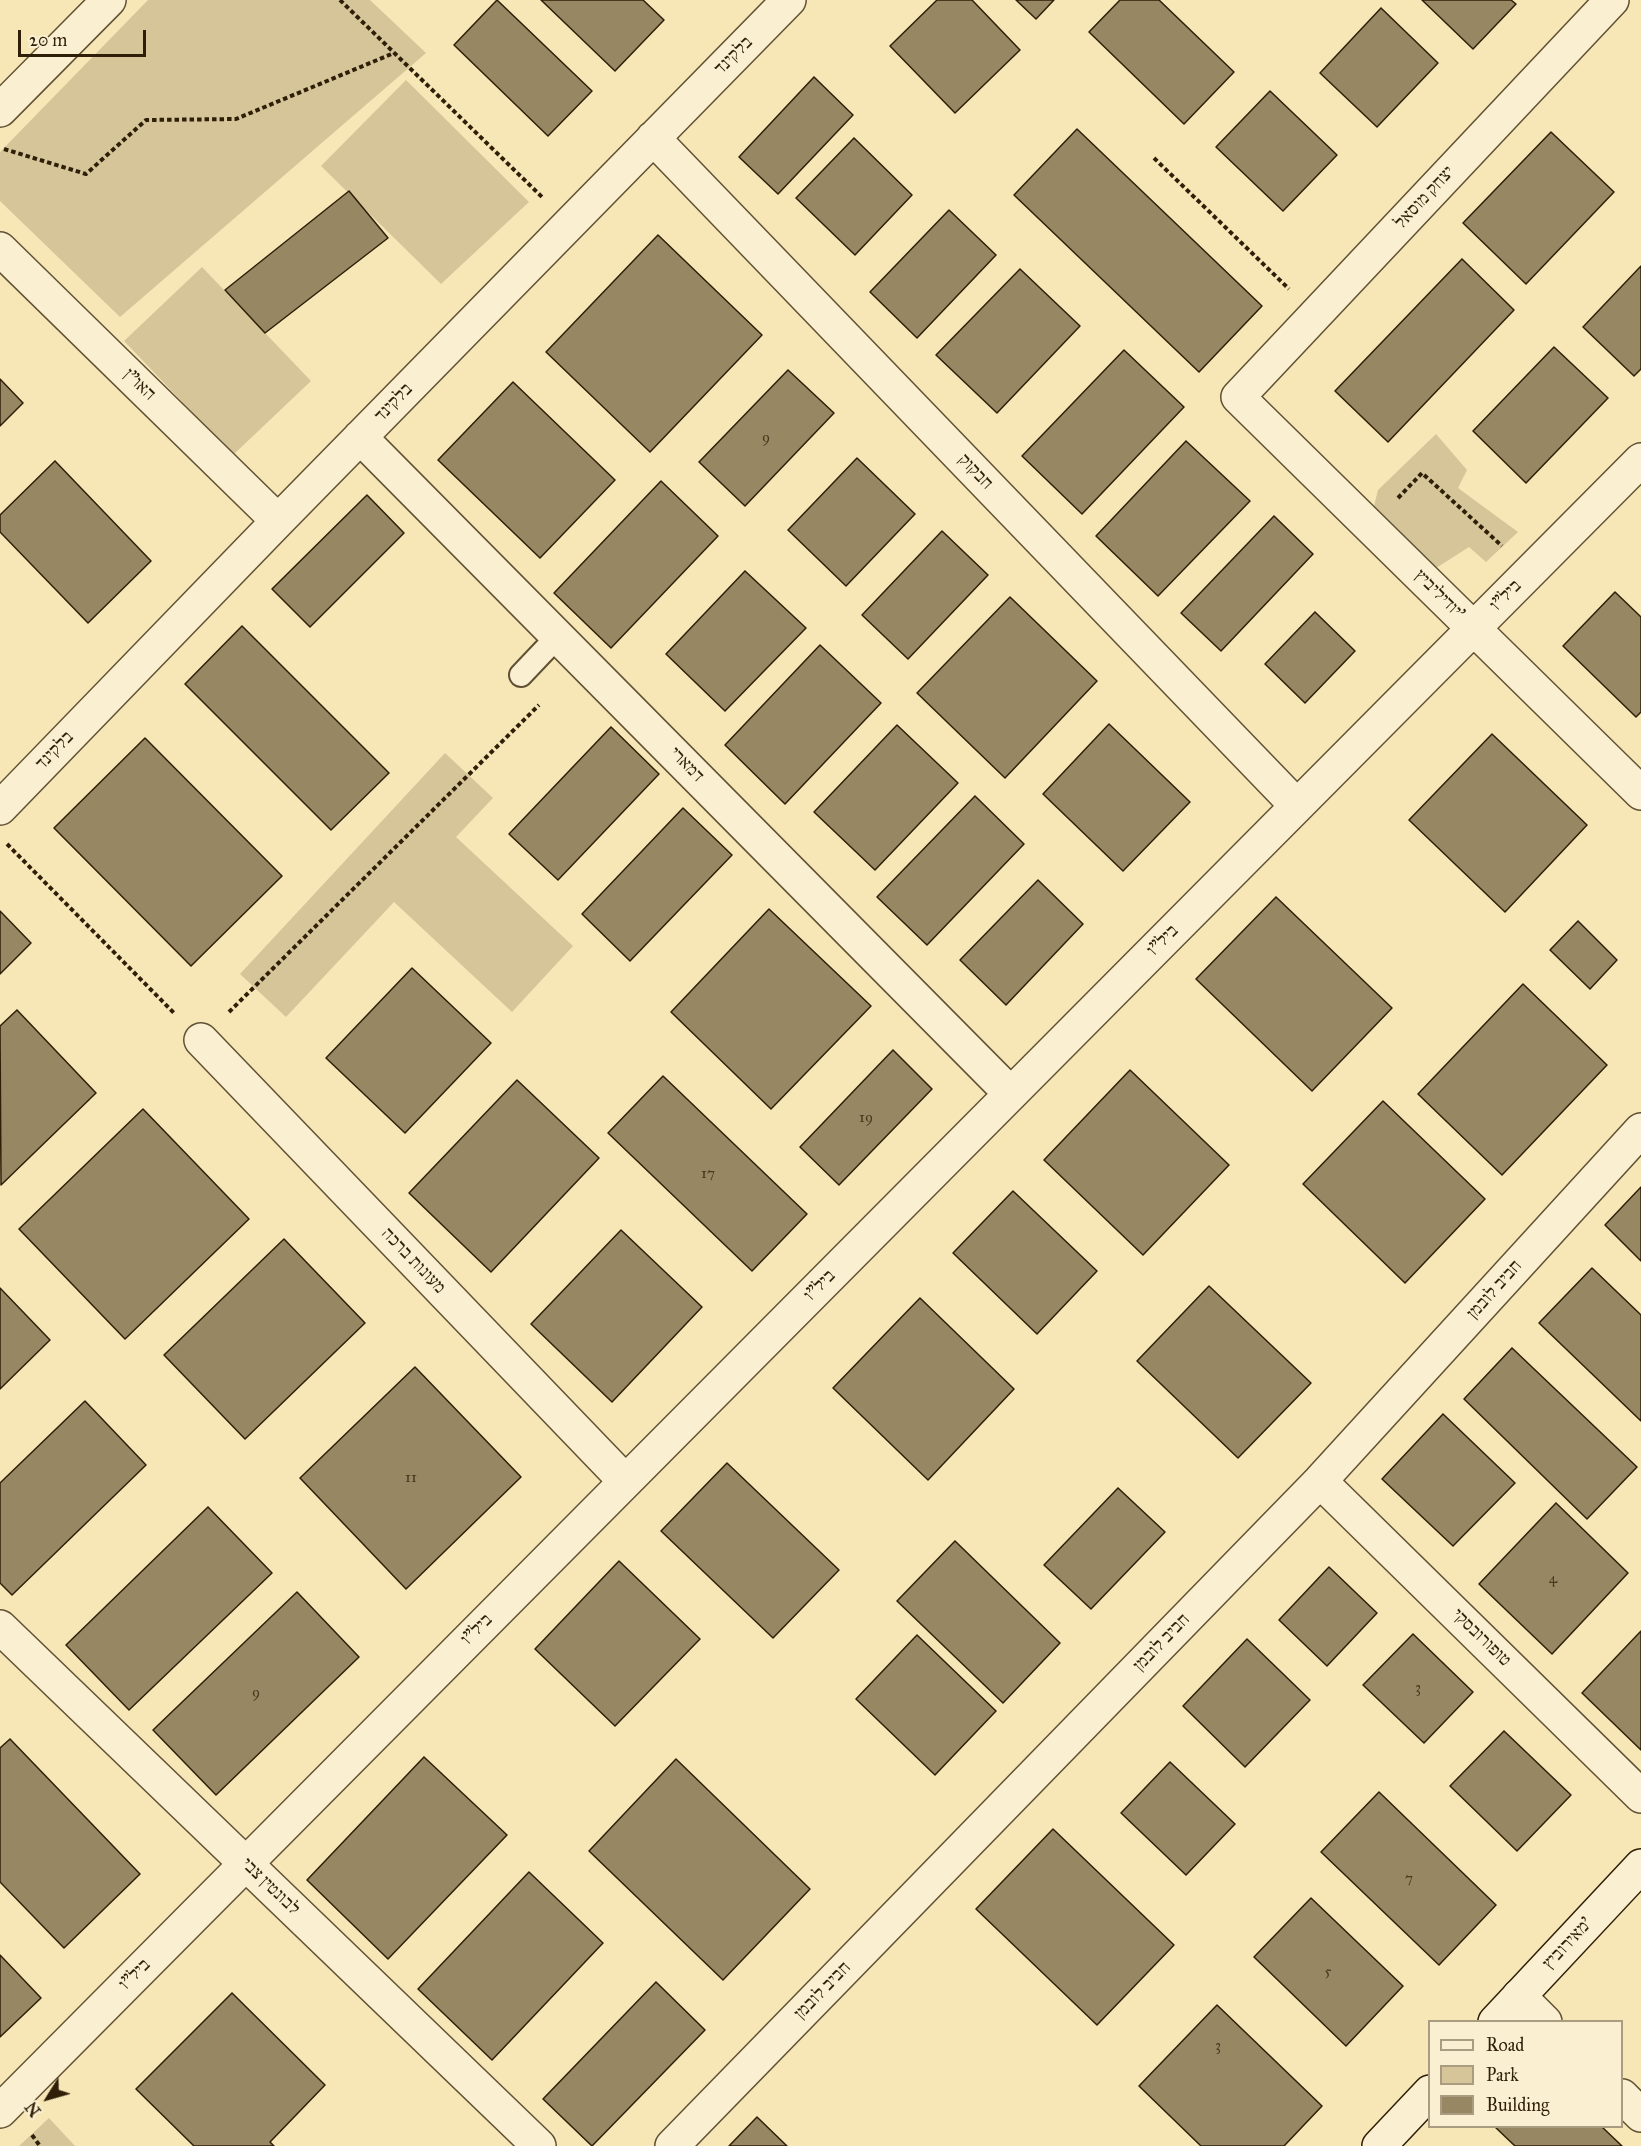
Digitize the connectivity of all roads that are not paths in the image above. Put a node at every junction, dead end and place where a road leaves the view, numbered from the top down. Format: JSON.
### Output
{"nodes":[{"id":1,"x":109,"y":0,"type":"edge"},
{"id":2,"x":789,"y":0,"type":"edge"},
{"id":3,"x":1598,"y":5,"type":"edge"},
{"id":4,"x":0,"y":110,"type":"edge"},
{"id":5,"x":653,"y":138,"type":"junction"},
{"id":6,"x":0,"y":249,"type":"edge"},
{"id":7,"x":1238,"y":397,"type":"joint"},
{"id":8,"x":360,"y":437,"type":"junction"},
{"id":9,"x":1641,"y":460,"type":"edge"},
{"id":10,"x":278,"y":521,"type":"junction"},
{"id":11,"x":1473,"y":629,"type":"junction"},
{"id":12,"x":558,"y":636,"type":"junction"},
{"id":13,"x":521,"y":675,"type":"dead end"},
{"id":14,"x":1641,"y":793,"type":"edge"},
{"id":15,"x":1298,"y":806,"type":"junction"},
{"id":16,"x":0,"y":808,"type":"edge"},
{"id":17,"x":201,"y":1040,"type":"road end"},
{"id":18,"x":1011,"y":1094,"type":"junction"},
{"id":19,"x":1641,"y":1130,"type":"edge"},
{"id":20,"x":626,"y":1481,"type":"junction"},
{"id":21,"x":1320,"y":1481,"type":"junction"},
{"id":22,"x":0,"y":1627,"type":"edge"},
{"id":23,"x":1641,"y":1796,"type":"edge"},
{"id":24,"x":245,"y":1863,"type":"junction"},
{"id":25,"x":1641,"y":1866,"type":"edge"},
{"id":26,"x":1519,"y":1996,"type":"junction"},
{"id":27,"x":1498,"y":2020,"type":"edge"},
{"id":28,"x":1543,"y":2020,"type":"edge"},
{"id":29,"x":1428,"y":2094,"type":"edge"},
{"id":30,"x":1623,"y":2097,"type":"edge"},
{"id":31,"x":0,"y":2111,"type":"edge"},
{"id":32,"x":1641,"y":2115,"type":"edge"},
{"id":33,"x":539,"y":2146,"type":"edge"},
{"id":34,"x":672,"y":2146,"type":"edge"},
{"id":35,"x":1379,"y":2146,"type":"edge"}],
"edges":[{"from":1,"to":4,"type":"street"},
{"from":2,"to":5,"type":"street","name":"בלקינד"},
{"from":3,"to":7,"type":"street","name":"יצחק מוסאל"},
{"from":5,"to":8,"type":"street","name":"בלקינד"},
{"from":5,"to":15,"type":"street","name":"חבקוק"},
{"from":6,"to":10,"type":"street","name":"האו\"ן"},
{"from":7,"to":11,"type":"street","name":"יודיליביץ'"},
{"from":8,"to":10,"type":"street","name":"בלקינד"},
{"from":8,"to":12,"type":"street","name":"דמארי"},
{"from":9,"to":11,"type":"street","name":"ביל\"ו"},
{"from":10,"to":16,"type":"street","name":"בלקינד"},
{"from":11,"to":14,"type":"street","name":"יודיליביץ'"},
{"from":11,"to":15,"type":"street","name":"ביל\"ו"},
{"from":12,"to":13,"type":"lane"},
{"from":12,"to":18,"type":"street","name":"דמארי"},
{"from":15,"to":18,"type":"street","name":"ביל\"ו"},
{"from":17,"to":20,"type":"street","name":"מעונות ברכה"},
{"from":18,"to":20,"type":"street","name":"ביל\"ו"},
{"from":19,"to":21,"type":"street","name":"חביב לובמן"},
{"from":20,"to":24,"type":"street","name":"ביל\"ו"},
{"from":21,"to":23,"type":"street","name":"טופורובסקי"},
{"from":21,"to":34,"type":"street","name":"חביב לובמן"},
{"from":22,"to":24,"type":"street","name":"לבונטין צבי"},
{"from":24,"to":31,"type":"street","name":"ביל\"ו"},
{"from":24,"to":33,"type":"street","name":"לבונטין צבי"},
{"from":25,"to":26,"type":"street","name":"מאירוביץ'"},
{"from":26,"to":27,"type":"street","name":"מאירוביץ'"},
{"from":26,"to":28,"type":"street"},
{"from":29,"to":35,"type":"street"},
{"from":30,"to":32,"type":"street"}]}
